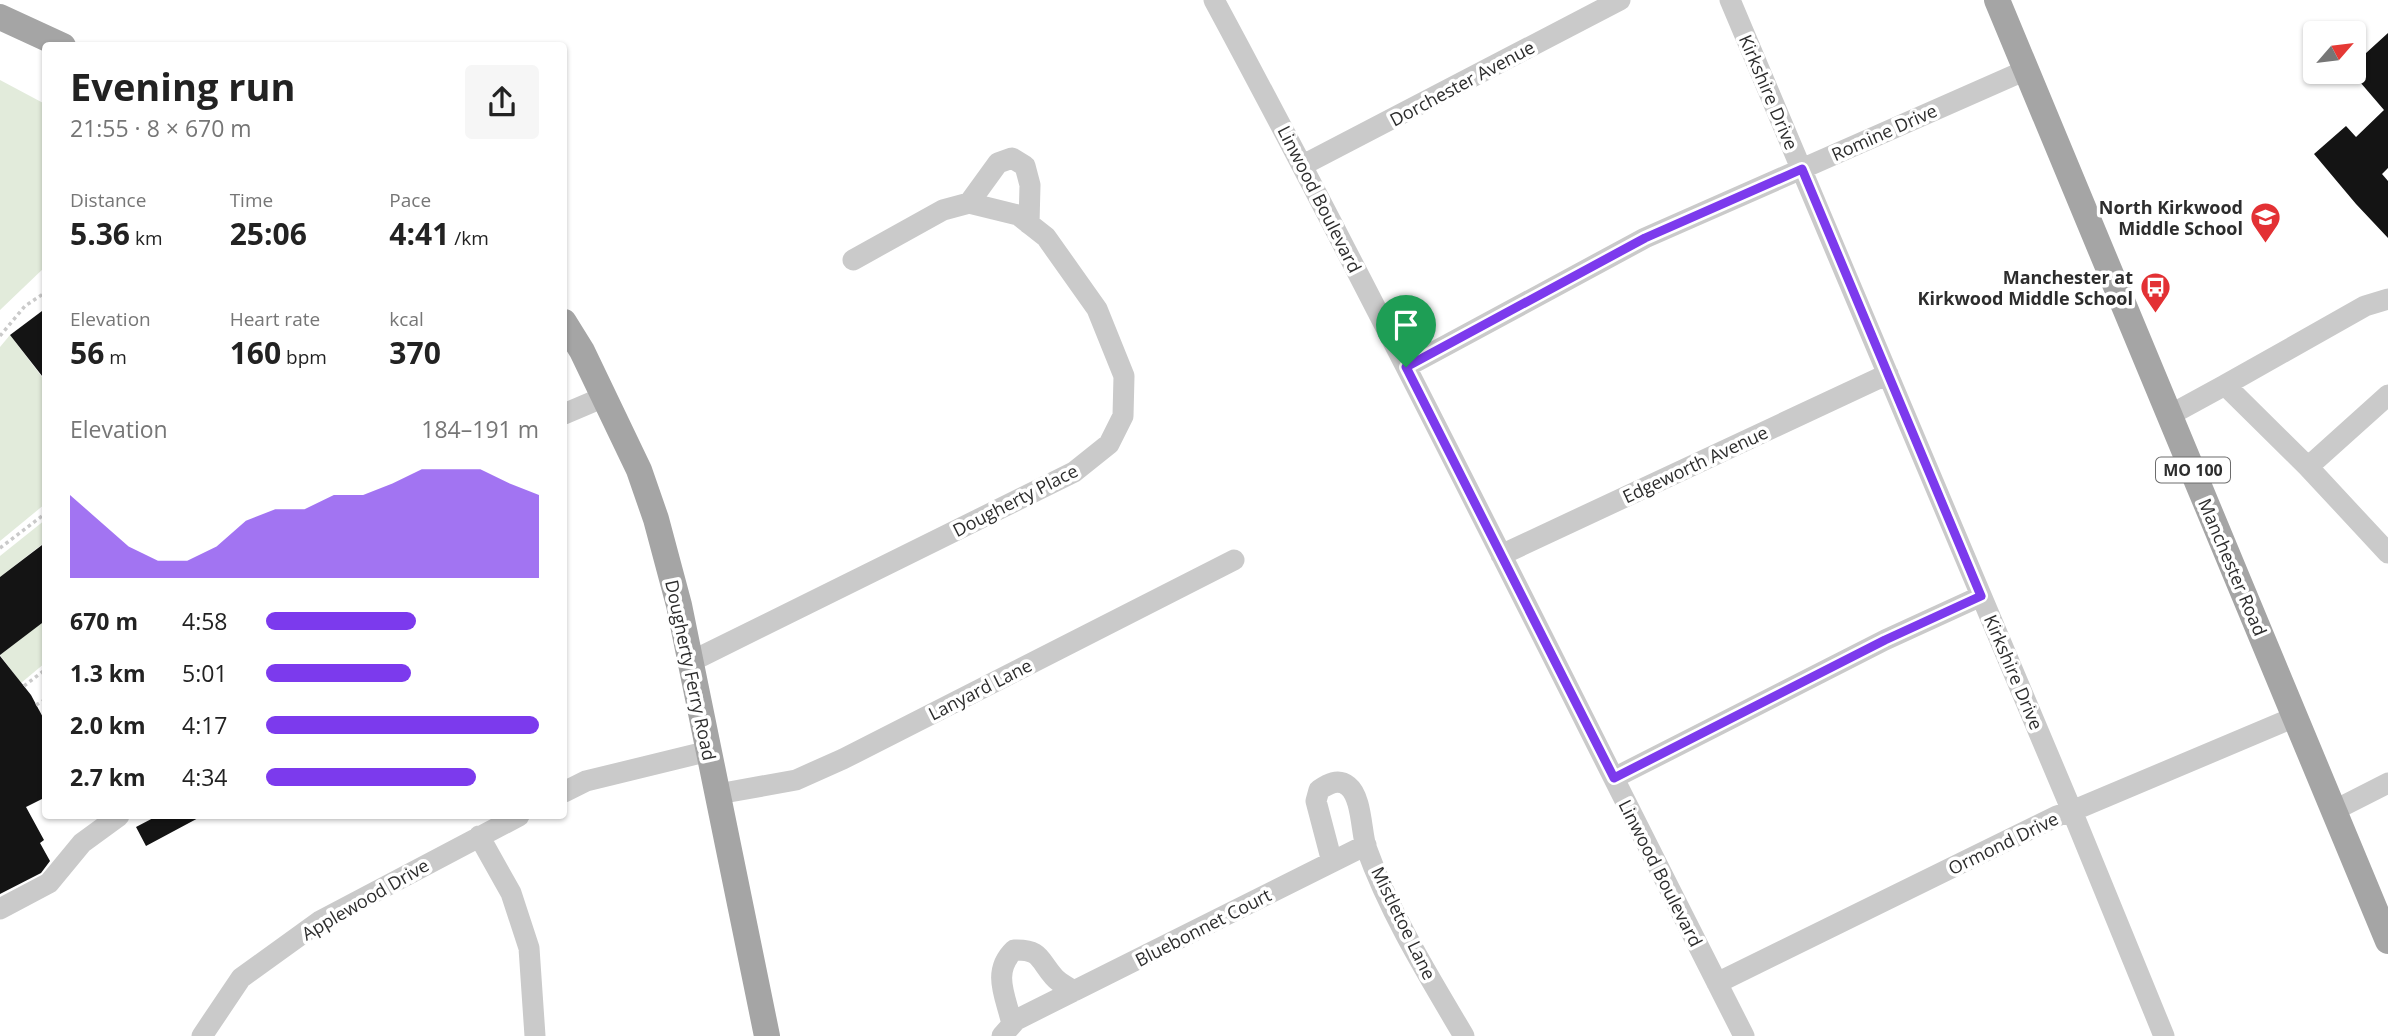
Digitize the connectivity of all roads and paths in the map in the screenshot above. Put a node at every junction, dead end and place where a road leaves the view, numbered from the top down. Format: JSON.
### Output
{"nodes":[{"id":1,"x":1214,"y":0,"type":"edge"},
{"id":2,"x":1620,"y":0,"type":"edge"},
{"id":3,"x":1730,"y":0,"type":"edge"},
{"id":4,"x":1997,"y":0,"type":"edge"},
{"id":5,"x":0,"y":17,"type":"edge"},
{"id":6,"x":54,"y":42,"type":"edge"},
{"id":7,"x":2026,"y":69,"type":"junction"},
{"id":8,"x":1303,"y":166,"type":"junction"},
{"id":9,"x":1802,"y":169,"type":"junction"},
{"id":10,"x":969,"y":203,"type":"junction"},
{"id":11,"x":1029,"y":224,"type":"junction"},
{"id":12,"x":853,"y":260,"type":"dead end"},
{"id":13,"x":42,"y":295,"type":"edge"},
{"id":14,"x":2388,"y":299,"type":"edge"},
{"id":15,"x":567,"y":327,"type":"edge"},
{"id":16,"x":0,"y":336,"type":"edge"},
{"id":17,"x":1406,"y":367,"type":"junction"},
{"id":18,"x":1888,"y":374,"type":"junction"},
{"id":19,"x":2225,"y":385,"type":"junction"},
{"id":20,"x":2388,"y":395,"type":"edge"},
{"id":21,"x":604,"y":397,"type":"junction"},
{"id":22,"x":567,"y":413,"type":"edge"},
{"id":23,"x":2170,"y":415,"type":"junction"},
{"id":24,"x":2308,"y":467,"type":"junction"},
{"id":25,"x":42,"y":516,"type":"edge"},
{"id":26,"x":0,"y":548,"type":"edge"},
{"id":27,"x":2388,"y":553,"type":"edge"},
{"id":28,"x":1502,"y":555,"type":"junction"},
{"id":29,"x":1234,"y":560,"type":"dead end"},
{"id":30,"x":1981,"y":596,"type":"junction"},
{"id":31,"x":690,"y":662,"type":"junction"},
{"id":32,"x":42,"y":672,"type":"edge"},
{"id":33,"x":24,"y":686,"type":"dead end"},
{"id":34,"x":42,"y":701,"type":"edge"},
{"id":35,"x":36,"y":705,"type":"dead end"},
{"id":36,"x":2295,"y":717,"type":"junction"},
{"id":37,"x":709,"y":751,"type":"junction"},
{"id":38,"x":1614,"y":778,"type":"junction"},
{"id":39,"x":2387,"y":788,"type":"edge"},
{"id":40,"x":567,"y":790,"type":"edge"},
{"id":41,"x":718,"y":794,"type":"junction"},
{"id":42,"x":2333,"y":810,"type":"junction"},
{"id":43,"x":2072,"y":811,"type":"junction"},
{"id":44,"x":115,"y":819,"type":"edge"},
{"id":45,"x":513,"y":819,"type":"edge"},
{"id":46,"x":479,"y":836,"type":"junction"},
{"id":47,"x":1366,"y":845,"type":"junction"},
{"id":48,"x":1332,"y":862,"type":"junction"},
{"id":49,"x":0,"y":909,"type":"edge"},
{"id":50,"x":2388,"y":941,"type":"edge"},
{"id":51,"x":1717,"y":983,"type":"junction"},
{"id":52,"x":1074,"y":991,"type":"junction"},
{"id":53,"x":1007,"y":1030,"type":"edge"},
{"id":54,"x":2157,"y":1033,"type":"edge"},
{"id":55,"x":202,"y":1036,"type":"edge"},
{"id":56,"x":535,"y":1036,"type":"edge"},
{"id":57,"x":767,"y":1036,"type":"edge"},
{"id":58,"x":1464,"y":1036,"type":"edge"},
{"id":59,"x":1744,"y":1036,"type":"edge"}],
"edges":[{"from":1,"to":8,"type":"street","name":"Linwood Boulevard"},
{"from":2,"to":8,"type":"street","name":"Dorchester Avenue"},
{"from":3,"to":9,"type":"street","name":"Kirkshire Drive"},
{"from":4,"to":7,"type":"main road","name":"Manchester Road","number":"MO 100"},
{"from":5,"to":6,"type":"main road"},
{"from":7,"to":9,"type":"street","name":"Romine Drive"},
{"from":7,"to":23,"type":"main road","name":"Manchester Road","number":"MO 100"},
{"from":8,"to":17,"type":"street","name":"Linwood Boulevard"},
{"from":9,"to":17,"type":"street","name":"Romine Drive"},
{"from":9,"to":18,"type":"street","name":"Kirkshire Drive"},
{"from":10,"to":11,"type":"street","name":"Dougherty Place"},
{"from":10,"to":11,"type":"street"},
{"from":10,"to":12,"type":"street"},
{"from":11,"to":31,"type":"street","name":"Dougherty Place"},
{"from":13,"to":16,"type":"path"},
{"from":14,"to":19,"type":"street"},
{"from":15,"to":21,"type":"main road","name":"Dougherty Ferry Road"},
{"from":17,"to":28,"type":"street","name":"Linwood Boulevard"},
{"from":18,"to":28,"type":"street","name":"Edgeworth Avenue"},
{"from":18,"to":30,"type":"street","name":"Kirkshire Drive"},
{"from":19,"to":23,"type":"street"},
{"from":19,"to":24,"type":"street"},
{"from":20,"to":24,"type":"street"},
{"from":21,"to":22,"type":"street"},
{"from":21,"to":31,"type":"main road","name":"Dougherty Ferry Road"},
{"from":23,"to":36,"type":"main road","name":"Manchester Road","number":"MO 100"},
{"from":24,"to":27,"type":"street"},
{"from":25,"to":26,"type":"path"},
{"from":28,"to":38,"type":"street","name":"Linwood Boulevard"},
{"from":29,"to":41,"type":"street","name":"Lanyard Lane"},
{"from":30,"to":38,"type":"street"},
{"from":30,"to":43,"type":"street","name":"Kirkshire Drive"},
{"from":31,"to":37,"type":"main road","name":"Dougherty Ferry Road"},
{"from":32,"to":33,"type":"path"},
{"from":34,"to":35,"type":"path"},
{"from":36,"to":42,"type":"main road","name":"Manchester Road","number":"MO 100"},
{"from":36,"to":43,"type":"street","name":"Ormond Drive"},
{"from":37,"to":40,"type":"street"},
{"from":37,"to":41,"type":"main road","name":"Dougherty Ferry Road"},
{"from":38,"to":51,"type":"street","name":"Linwood Boulevard"},
{"from":39,"to":42,"type":"street"},
{"from":41,"to":57,"type":"main road","name":"Dougherty Ferry Road"},
{"from":42,"to":50,"type":"main road","name":"Manchester Road","number":"MO 100"},
{"from":43,"to":51,"type":"street","name":"Ormond Drive"},
{"from":43,"to":54,"type":"street","name":"Kirkshire Drive"},
{"from":44,"to":49,"type":"street"},
{"from":45,"to":46,"type":"street","name":"Applewood Drive"},
{"from":46,"to":55,"type":"street","name":"Applewood Drive"},
{"from":46,"to":56,"type":"street"},
{"from":47,"to":48,"type":"street","name":"Bluebonnet Court"},
{"from":47,"to":48,"type":"street"},
{"from":47,"to":58,"type":"street","name":"Mistletoe Lane"},
{"from":48,"to":52,"type":"street","name":"Bluebonnet Court"},
{"from":51,"to":59,"type":"street","name":"Linwood Boulevard"},
{"from":52,"to":53,"type":"street","name":"Bluebonnet Court"},
{"from":52,"to":53,"type":"street","name":"Bluebonnet Court"}]}
